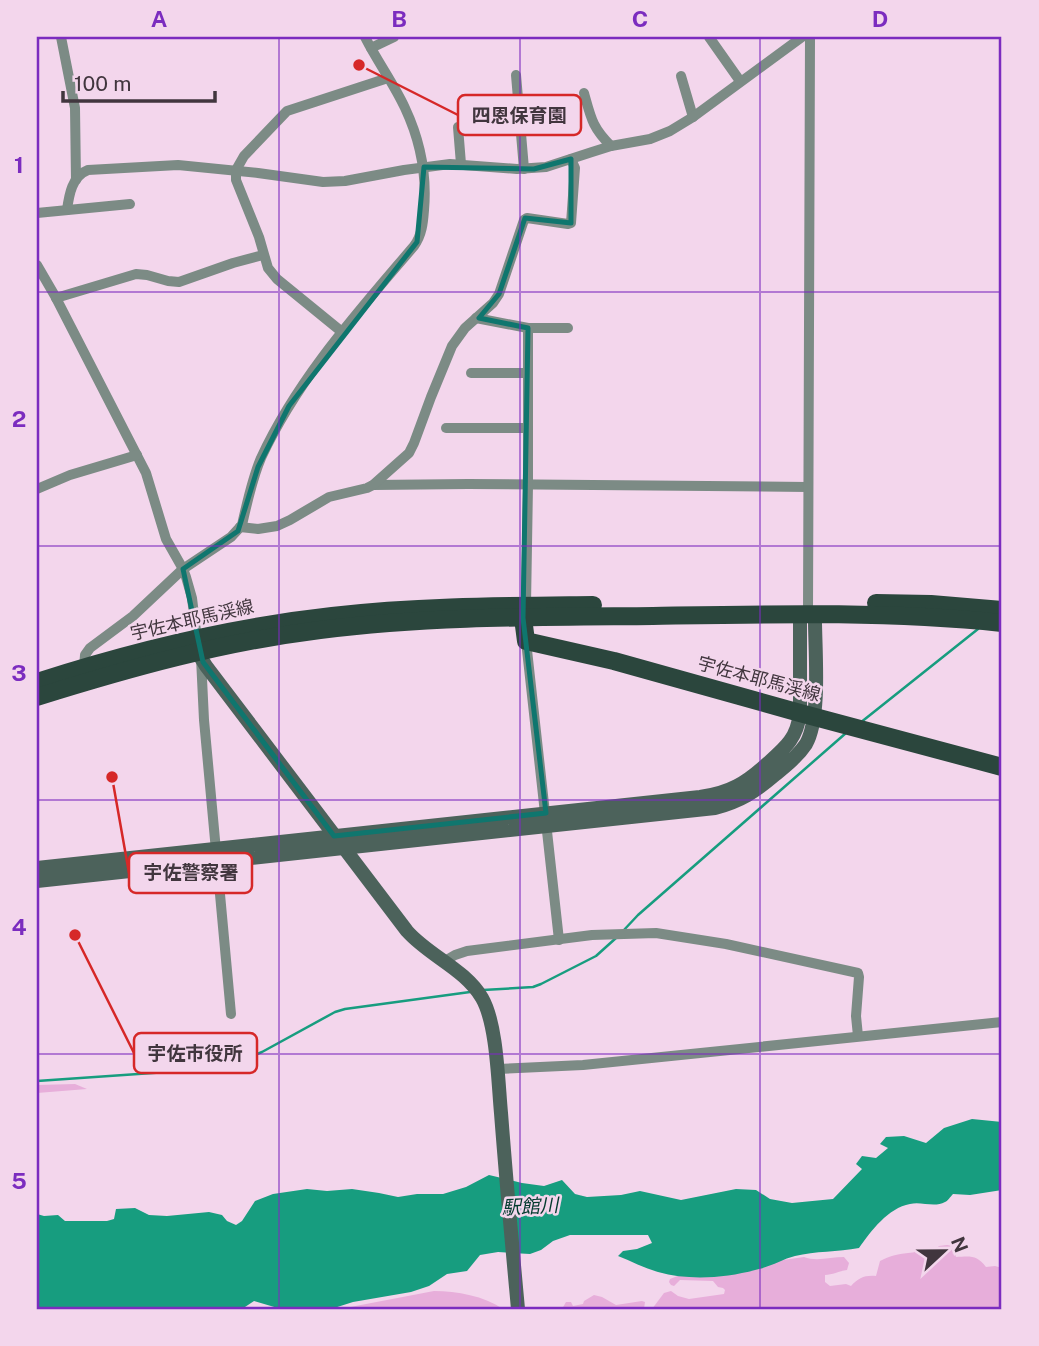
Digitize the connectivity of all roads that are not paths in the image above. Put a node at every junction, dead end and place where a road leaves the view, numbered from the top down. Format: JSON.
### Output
{"nodes":[{"id":1,"x":61,"y":37,"type":"edge"},
{"id":2,"x":365,"y":37,"type":"edge"},
{"id":3,"x":394,"y":37,"type":"edge"},
{"id":4,"x":709,"y":37,"type":"edge"},
{"id":5,"x":802,"y":37,"type":"edge"},
{"id":6,"x":810,"y":37,"type":"edge"},
{"id":7,"x":370,"y":48,"type":"junction"},
{"id":8,"x":516,"y":75,"type":"dead end"},
{"id":9,"x":681,"y":76,"type":"dead end"},
{"id":10,"x":388,"y":78,"type":"junction"},
{"id":11,"x":740,"y":81,"type":"junction"},
{"id":12,"x":584,"y":93,"type":"dead end"},
{"id":13,"x":693,"y":117,"type":"junction"},
{"id":14,"x":458,"y":127,"type":"dead end"},
{"id":15,"x":611,"y":146,"type":"junction"},
{"id":16,"x":571,"y":159,"type":"junction"},
{"id":17,"x":461,"y":164,"type":"junction"},
{"id":18,"x":424,"y":167,"type":"junction"},
{"id":19,"x":524,"y":169,"type":"junction"},
{"id":20,"x":236,"y":170,"type":"junction"},
{"id":21,"x":76,"y":180,"type":"junction"},
{"id":22,"x":130,"y":204,"type":"dead end"},
{"id":23,"x":67,"y":210,"type":"junction"},
{"id":24,"x":37,"y":213,"type":"edge"},
{"id":25,"x":263,"y":255,"type":"junction"},
{"id":26,"x":37,"y":265,"type":"edge"},
{"id":27,"x":55,"y":298,"type":"junction"},
{"id":28,"x":476,"y":318,"type":"junction"},
{"id":29,"x":528,"y":328,"type":"junction"},
{"id":30,"x":568,"y":328,"type":"dead end"},
{"id":31,"x":342,"y":332,"type":"junction"},
{"id":32,"x":471,"y":373,"type":"dead end"},
{"id":33,"x":528,"y":373,"type":"junction"},
{"id":34,"x":446,"y":428,"type":"dead end"},
{"id":35,"x":528,"y":428,"type":"junction"},
{"id":36,"x":137,"y":454,"type":"junction"},
{"id":37,"x":373,"y":485,"type":"junction"},
{"id":38,"x":528,"y":485,"type":"junction"},
{"id":39,"x":808,"y":487,"type":"junction"},
{"id":40,"x":37,"y":489,"type":"edge"},
{"id":41,"x":240,"y":527,"type":"junction"},
{"id":42,"x":184,"y":569,"type":"junction"},
{"id":43,"x":808,"y":607,"type":"junction"},
{"id":44,"x":525,"y":612,"type":"junction"},
{"id":45,"x":994,"y":619,"type":"edge"},
{"id":46,"x":526,"y":641,"type":"junction"},
{"id":47,"x":199,"y":650,"type":"junction"},
{"id":48,"x":84,"y":668,"type":"junction"},
{"id":49,"x":37,"y":682,"type":"edge"},
{"id":50,"x":37,"y":697,"type":"edge"},
{"id":51,"x":807,"y":715,"type":"junction"},
{"id":52,"x":1002,"y":767,"type":"edge"},
{"id":53,"x":547,"y":819,"type":"junction"},
{"id":54,"x":339,"y":842,"type":"junction"},
{"id":55,"x":217,"y":855,"type":"junction"},
{"id":56,"x":37,"y":868,"type":"edge"},
{"id":57,"x":37,"y":881,"type":"edge"},
{"id":58,"x":559,"y":940,"type":"junction"},
{"id":59,"x":443,"y":962,"type":"junction"},
{"id":60,"x":231,"y":1014,"type":"dead end"},
{"id":61,"x":1002,"y":1021,"type":"edge"},
{"id":62,"x":858,"y":1036,"type":"junction"},
{"id":63,"x":497,"y":1071,"type":"junction"},
{"id":64,"x":518,"y":1309,"type":"edge"}],
"edges":[{"from":1,"to":21,"type":"street"},
{"from":2,"to":7,"type":"street"},
{"from":3,"to":7,"type":"street"},
{"from":4,"to":11,"type":"street"},
{"from":5,"to":11,"type":"street"},
{"from":6,"to":39,"type":"street"},
{"from":7,"to":10,"type":"street"},
{"from":8,"to":19,"type":"street"},
{"from":9,"to":13,"type":"street"},
{"from":10,"to":18,"type":"street"},
{"from":10,"to":20,"type":"street"},
{"from":11,"to":13,"type":"street"},
{"from":12,"to":15,"type":"street"},
{"from":13,"to":15,"type":"street"},
{"from":14,"to":17,"type":"street"},
{"from":15,"to":16,"type":"street"},
{"from":16,"to":19,"type":"street"},
{"from":16,"to":28,"type":"street"},
{"from":17,"to":18,"type":"street"},
{"from":17,"to":19,"type":"street"},
{"from":18,"to":20,"type":"street"},
{"from":18,"to":31,"type":"street"},
{"from":20,"to":21,"type":"street"},
{"from":20,"to":25,"type":"street"},
{"from":21,"to":23,"type":"street"},
{"from":22,"to":23,"type":"street"},
{"from":23,"to":24,"type":"street"},
{"from":25,"to":27,"type":"street"},
{"from":25,"to":31,"type":"street"},
{"from":26,"to":27,"type":"street"},
{"from":27,"to":36,"type":"street"},
{"from":28,"to":29,"type":"street"},
{"from":28,"to":37,"type":"street"},
{"from":29,"to":30,"type":"street"},
{"from":29,"to":33,"type":"street"},
{"from":31,"to":41,"type":"street"},
{"from":32,"to":33,"type":"street"},
{"from":33,"to":35,"type":"street"},
{"from":34,"to":35,"type":"street"},
{"from":35,"to":38,"type":"street"},
{"from":36,"to":40,"type":"street"},
{"from":36,"to":42,"type":"street"},
{"from":37,"to":38,"type":"street"},
{"from":37,"to":41,"type":"street"},
{"from":38,"to":39,"type":"street"},
{"from":38,"to":44,"type":"street"},
{"from":39,"to":43,"type":"street"},
{"from":41,"to":42,"type":"street"},
{"from":42,"to":47,"type":"street"},
{"from":42,"to":48,"type":"street"},
{"from":43,"to":44,"type":"main road","name":"宇佐本耶馬渓線"},
{"from":43,"to":45,"type":"main road","name":"宇佐本耶馬渓線"},
{"from":43,"to":45,"type":"main road","name":"宇佐本耶馬渓線"},
{"from":43,"to":51,"type":"street"},
{"from":44,"to":46,"type":"main road"},
{"from":44,"to":47,"type":"main road","name":"宇佐本耶馬渓線"},
{"from":46,"to":51,"type":"main road","name":"宇佐本耶馬渓線"},
{"from":46,"to":53,"type":"street"},
{"from":47,"to":48,"type":"main road","name":"宇佐本耶馬渓線"},
{"from":47,"to":50,"type":"main road","name":"宇佐本耶馬渓線"},
{"from":47,"to":54,"type":"street"},
{"from":47,"to":55,"type":"street"},
{"from":48,"to":49,"type":"main road","name":"宇佐本耶馬渓線"},
{"from":51,"to":52,"type":"main road","name":"宇佐本耶馬渓線"},
{"from":51,"to":53,"type":"street"},
{"from":53,"to":54,"type":"street"},
{"from":53,"to":58,"type":"street"},
{"from":54,"to":55,"type":"street"},
{"from":54,"to":59,"type":"street"},
{"from":55,"to":56,"type":"street"},
{"from":55,"to":57,"type":"street"},
{"from":55,"to":60,"type":"street"},
{"from":58,"to":59,"type":"street"},
{"from":58,"to":62,"type":"street"},
{"from":59,"to":63,"type":"street"},
{"from":61,"to":62,"type":"street"},
{"from":62,"to":63,"type":"street"},
{"from":63,"to":64,"type":"street"}]}
